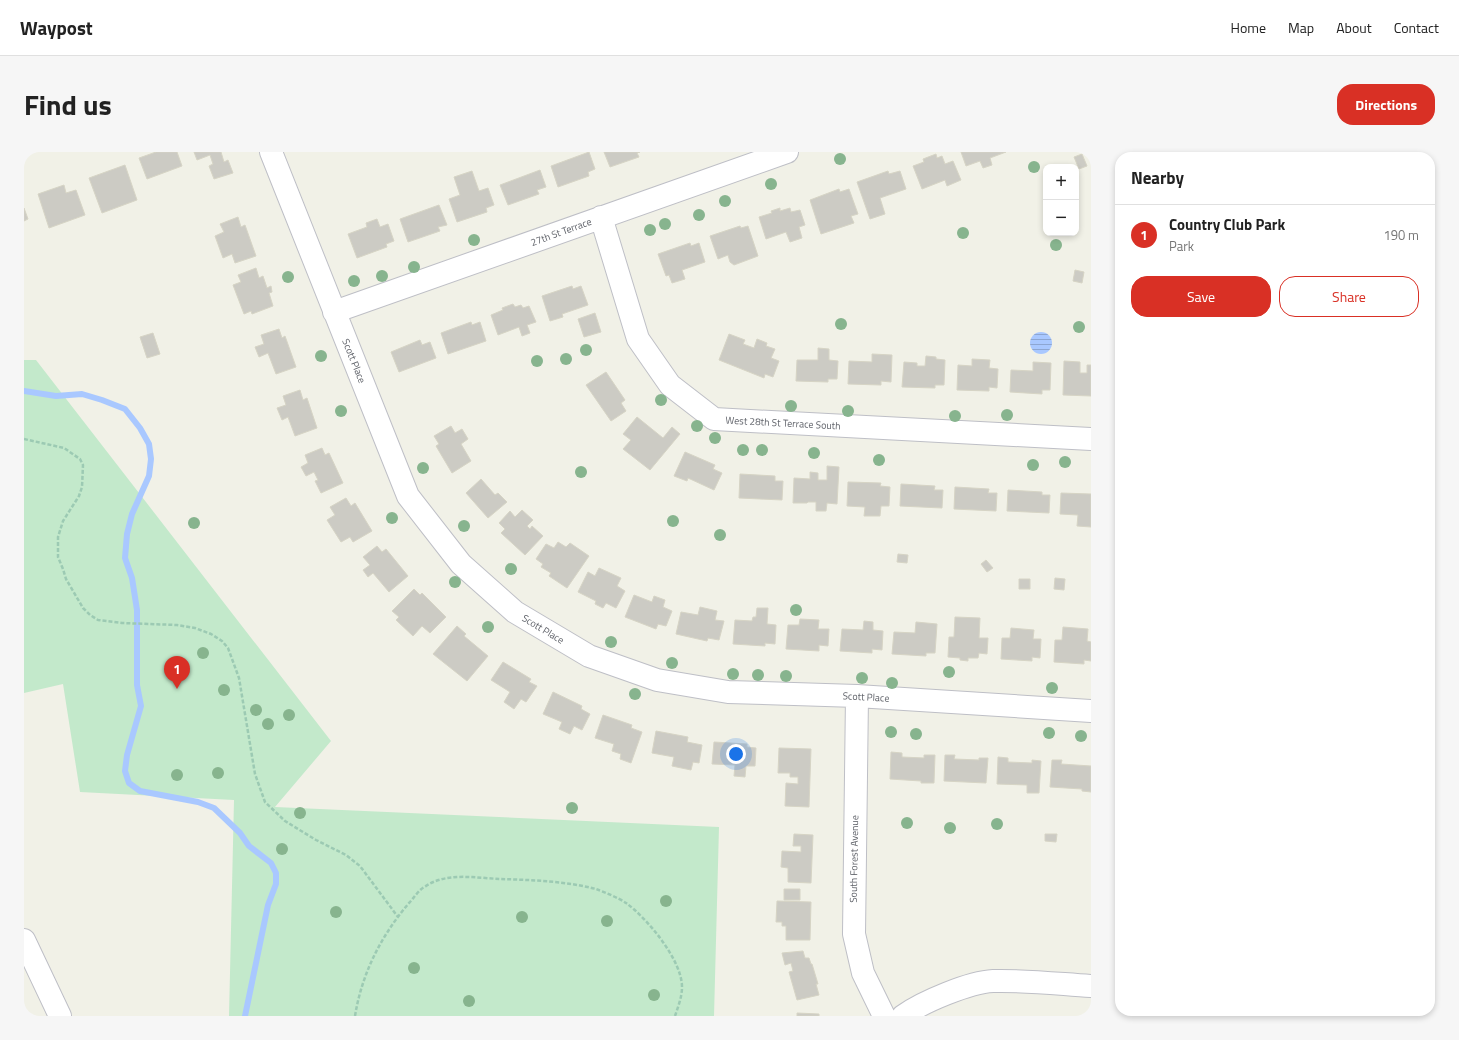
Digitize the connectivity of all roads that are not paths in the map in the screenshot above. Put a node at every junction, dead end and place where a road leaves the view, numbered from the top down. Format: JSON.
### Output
{"nodes":[{"id":1,"x":271,"y":152,"type":"edge"},
{"id":2,"x":787,"y":152,"type":"edge"},
{"id":3,"x":601,"y":217,"type":"junction"},
{"id":4,"x":334,"y":312,"type":"junction"},
{"id":5,"x":1091,"y":439,"type":"edge"},
{"id":6,"x":857,"y":696,"type":"junction"},
{"id":7,"x":1091,"y":711,"type":"edge"},
{"id":8,"x":24,"y":940,"type":"edge"},
{"id":9,"x":1091,"y":986,"type":"edge"},
{"id":10,"x":60,"y":1016,"type":"edge"},
{"id":11,"x":884,"y":1016,"type":"edge"},
{"id":12,"x":903,"y":1016,"type":"edge"}],
"edges":[{"from":1,"to":4,"type":"street","name":"Scott Place"},
{"from":2,"to":3,"type":"street","name":"27th St Terrace"},
{"from":3,"to":4,"type":"street","name":"27th St Terrace"},
{"from":3,"to":5,"type":"street","name":"West 28th St Terrace South"},
{"from":4,"to":6,"type":"street","name":"Scott Place"},
{"from":6,"to":7,"type":"street","name":"Scott Place"},
{"from":6,"to":11,"type":"street","name":"South Forest Avenue"},
{"from":8,"to":10,"type":"street"},
{"from":9,"to":12,"type":"street"}]}
